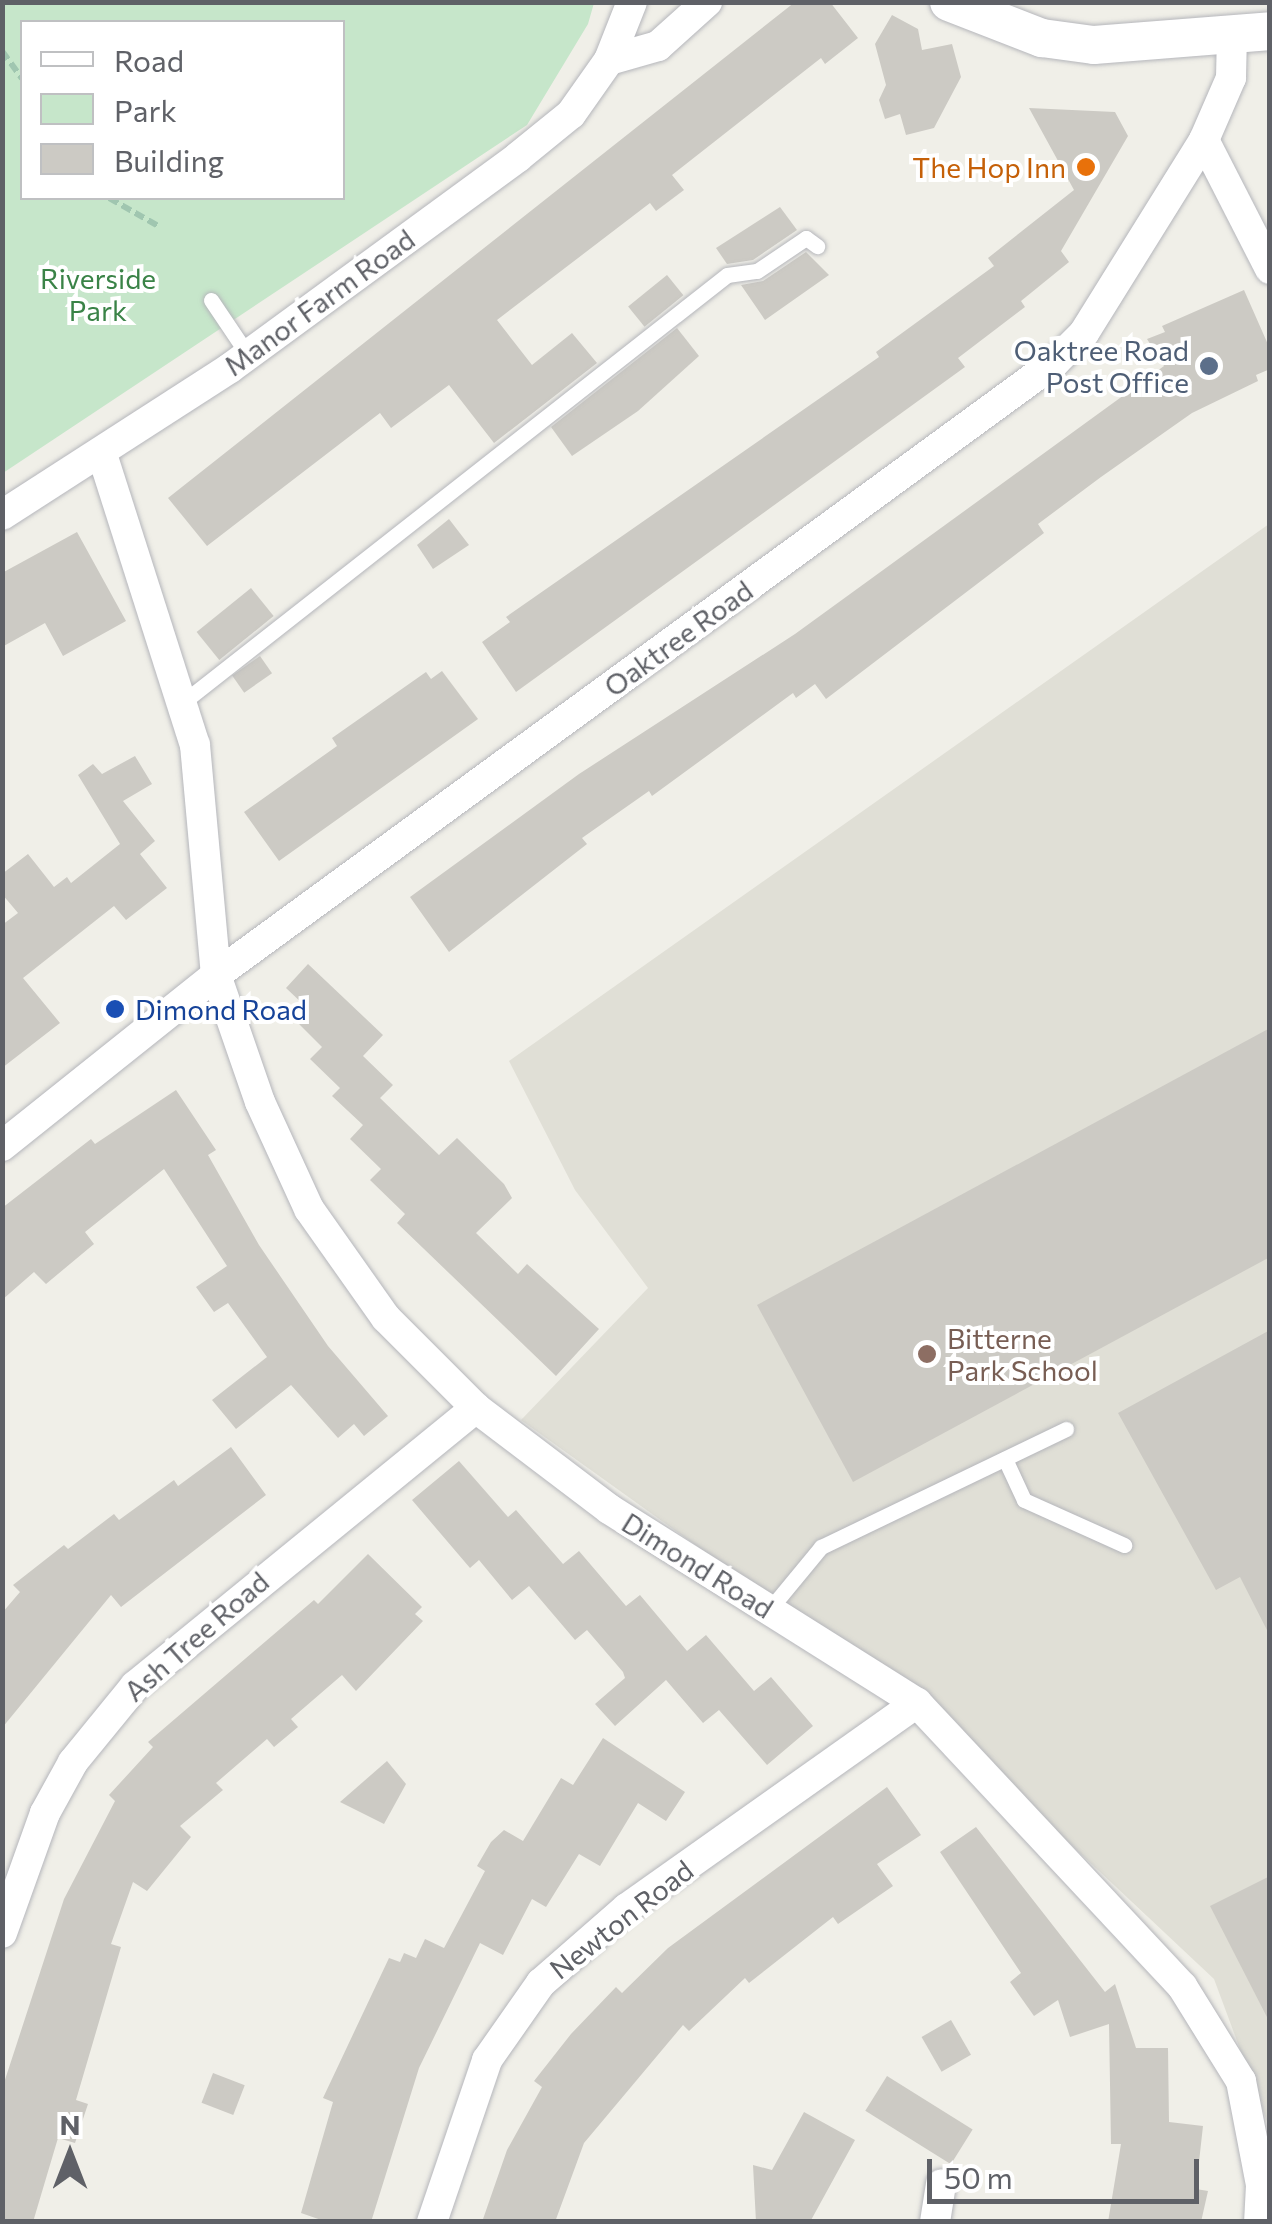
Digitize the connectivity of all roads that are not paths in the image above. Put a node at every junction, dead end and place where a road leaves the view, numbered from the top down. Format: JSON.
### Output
{"nodes":[{"id":1,"x":632,"y":2,"type":"edge"},
{"id":2,"x":707,"y":2,"type":"edge"},
{"id":3,"x":950,"y":2,"type":"edge"},
{"id":4,"x":1270,"y":31,"type":"edge"},
{"id":5,"x":1232,"y":35,"type":"junction"},
{"id":6,"x":609,"y":60,"type":"junction"},
{"id":7,"x":1204,"y":140,"type":"junction"},
{"id":8,"x":817,"y":246,"type":"dead end"},
{"id":9,"x":1270,"y":269,"type":"edge"},
{"id":10,"x":210,"y":300,"type":"dead end"},
{"id":11,"x":248,"y":354,"type":"junction"},
{"id":12,"x":102,"y":454,"type":"junction"},
{"id":13,"x":2,"y":515,"type":"edge"},
{"id":14,"x":182,"y":703,"type":"junction"},
{"id":15,"x":216,"y":975,"type":"junction"},
{"id":16,"x":2,"y":1146,"type":"edge"},
{"id":17,"x":476,"y":1408,"type":"junction"},
{"id":18,"x":1066,"y":1429,"type":"dead end"},
{"id":19,"x":1004,"y":1459,"type":"junction"},
{"id":20,"x":1124,"y":1545,"type":"dead end"},
{"id":21,"x":769,"y":1610,"type":"junction"},
{"id":22,"x":917,"y":1703,"type":"junction"},
{"id":23,"x":2,"y":1933,"type":"edge"},
{"id":24,"x":941,"y":2184,"type":"dead end"},
{"id":25,"x":432,"y":2222,"type":"edge"},
{"id":26,"x":935,"y":2222,"type":"edge"},
{"id":27,"x":1259,"y":2222,"type":"edge"}],
"edges":[{"from":1,"to":6,"type":"street","name":"Manor Farm Road"},
{"from":2,"to":6,"type":"street"},
{"from":3,"to":5,"type":"street"},
{"from":4,"to":5,"type":"street"},
{"from":5,"to":7,"type":"street","name":"Oaktree Road"},
{"from":6,"to":11,"type":"street","name":"Manor Farm Road"},
{"from":7,"to":9,"type":"street"},
{"from":7,"to":15,"type":"street","name":"Oaktree Road"},
{"from":8,"to":14,"type":"lane"},
{"from":10,"to":11,"type":"lane"},
{"from":11,"to":12,"type":"street","name":"Manor Farm Road"},
{"from":12,"to":13,"type":"street","name":"Manor Farm Road"},
{"from":12,"to":14,"type":"street","name":"Dimond Road"},
{"from":14,"to":15,"type":"street","name":"Dimond Road"},
{"from":15,"to":16,"type":"street","name":"Oaktree Road"},
{"from":15,"to":17,"type":"street","name":"Dimond Road"},
{"from":17,"to":21,"type":"street","name":"Dimond Road"},
{"from":17,"to":23,"type":"street","name":"Ash Tree Road"},
{"from":18,"to":19,"type":"lane"},
{"from":19,"to":20,"type":"lane"},
{"from":19,"to":21,"type":"lane"},
{"from":21,"to":22,"type":"street","name":"Dimond Road"},
{"from":22,"to":25,"type":"street","name":"Newton Road"},
{"from":22,"to":27,"type":"street","name":"Dimond Road"},
{"from":24,"to":26,"type":"street"}]}
